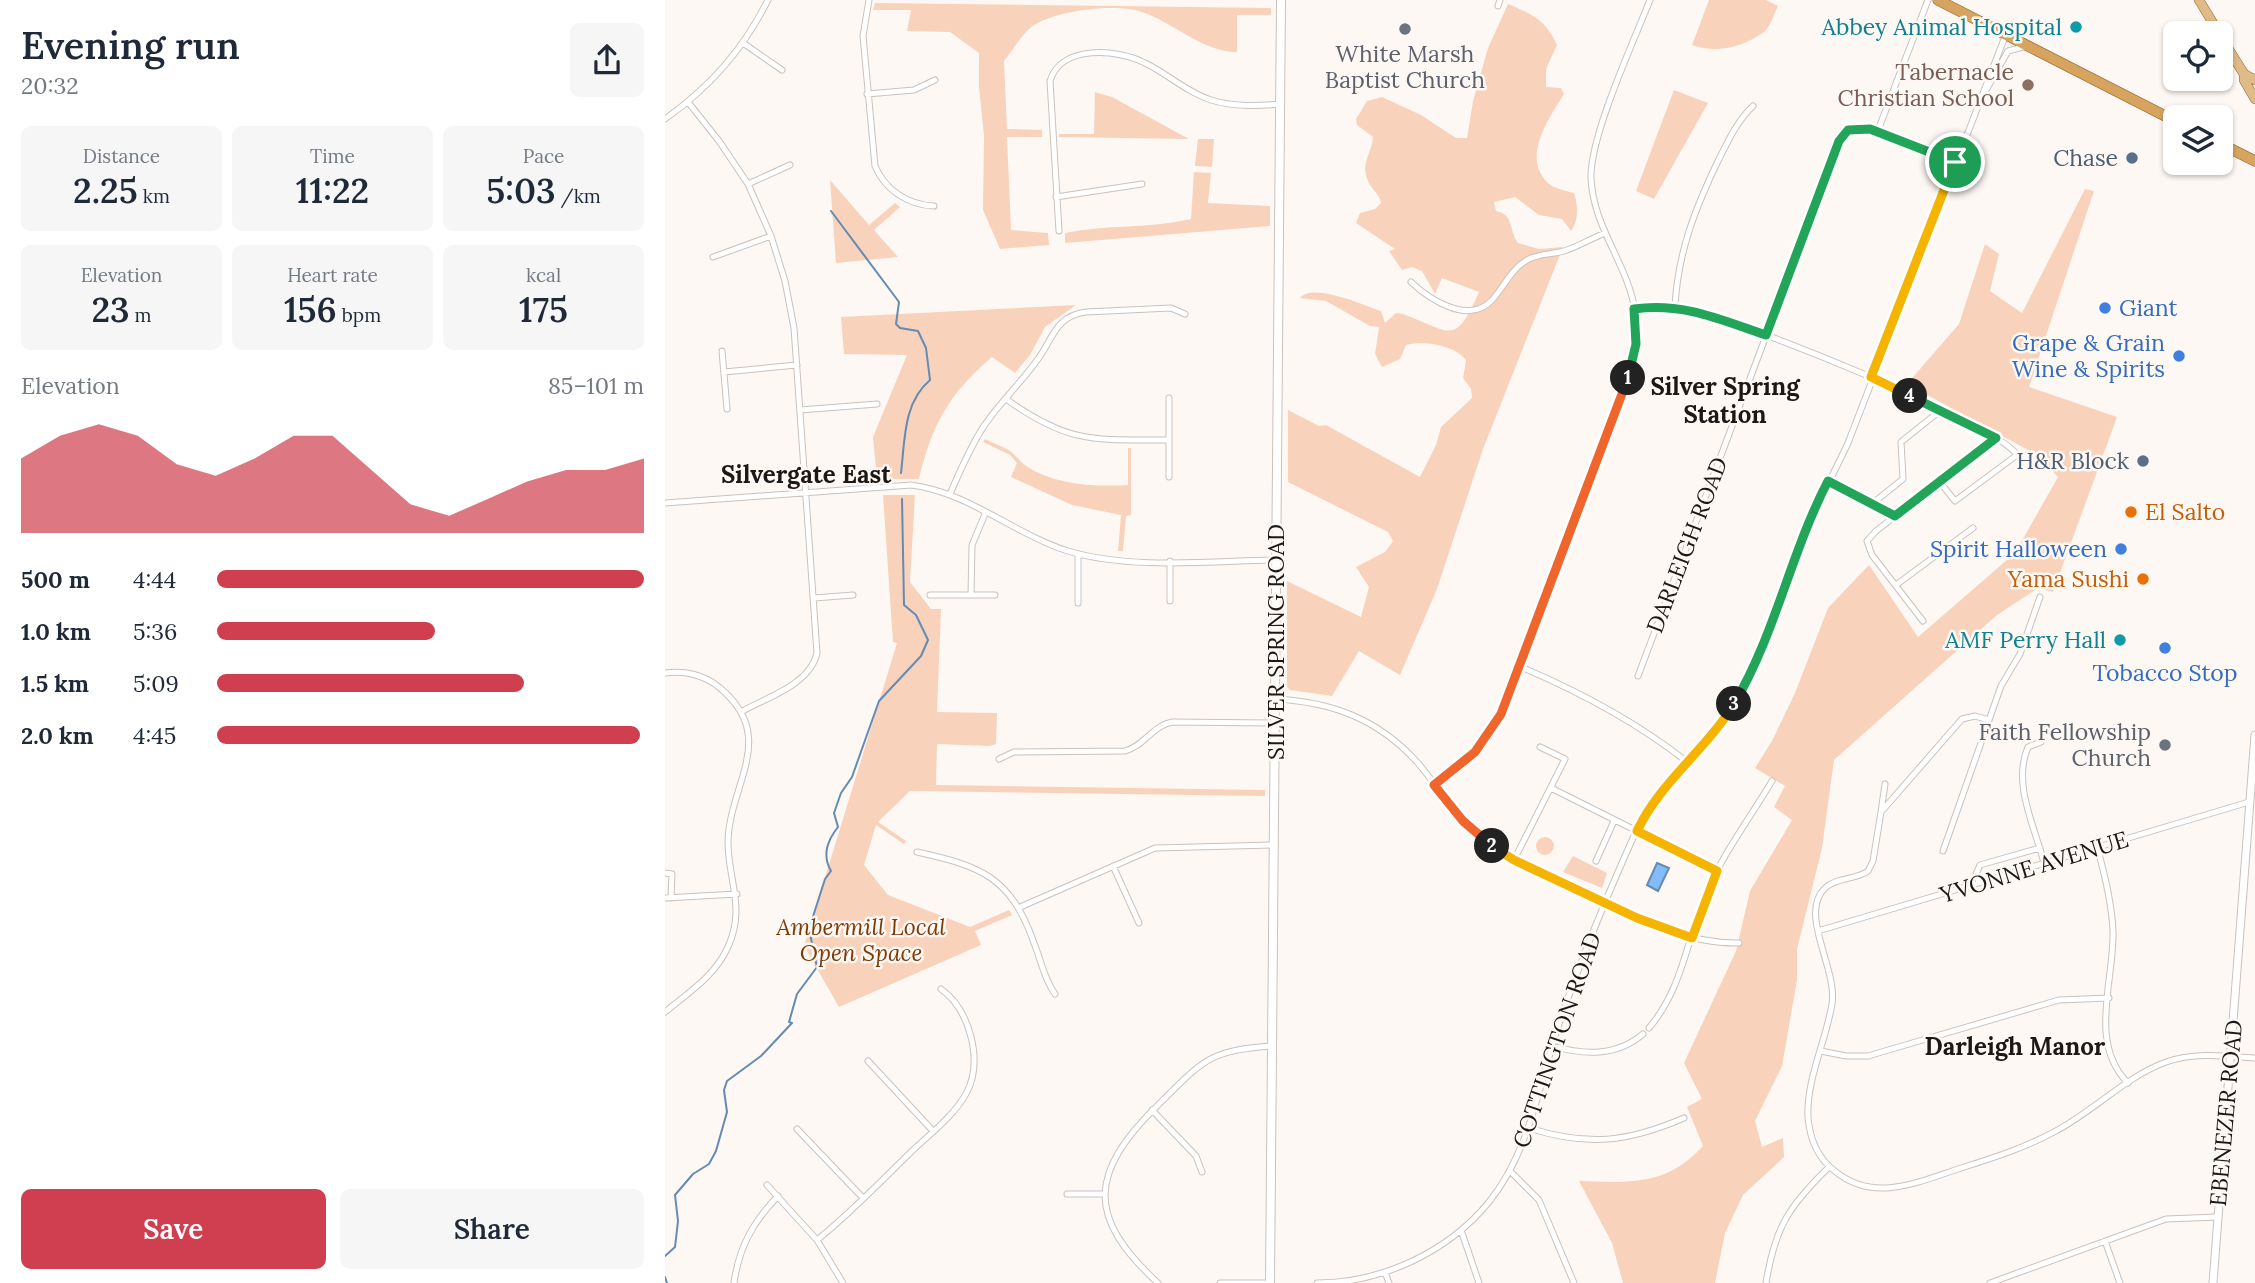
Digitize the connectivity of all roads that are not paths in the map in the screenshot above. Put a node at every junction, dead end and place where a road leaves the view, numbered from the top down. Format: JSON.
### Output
{"nodes":[{"id":1,"x":768,"y":0,"type":"edge"},
{"id":2,"x":869,"y":0,"type":"edge"},
{"id":3,"x":1282,"y":0,"type":"edge"},
{"id":4,"x":1650,"y":0,"type":"edge"},
{"id":5,"x":1928,"y":0,"type":"edge"},
{"id":6,"x":1938,"y":0,"type":"edge"},
{"id":7,"x":2199,"y":0,"type":"edge"},
{"id":8,"x":2212,"y":21,"type":"edge"},
{"id":9,"x":2006,"y":34,"type":"junction"},
{"id":10,"x":743,"y":43,"type":"junction"},
{"id":11,"x":2029,"y":46,"type":"junction"},
{"id":12,"x":2233,"y":56,"type":"edge"},
{"id":13,"x":782,"y":70,"type":"dead end"},
{"id":14,"x":2244,"y":74,"type":"junction"},
{"id":15,"x":935,"y":80,"type":"dead end"},
{"id":16,"x":2255,"y":80,"type":"edge"},
{"id":17,"x":867,"y":94,"type":"junction"},
{"id":18,"x":1983,"y":95,"type":"junction"},
{"id":19,"x":2255,"y":99,"type":"edge"},
{"id":20,"x":688,"y":102,"type":"junction"},
{"id":21,"x":1281,"y":104,"type":"junction"},
{"id":22,"x":1753,"y":106,"type":"dead end"},
{"id":23,"x":2163,"y":115,"type":"edge"},
{"id":24,"x":665,"y":119,"type":"edge"},
{"id":25,"x":1877,"y":132,"type":"junction"},
{"id":26,"x":2233,"y":150,"type":"edge"},
{"id":27,"x":2255,"y":161,"type":"edge"},
{"id":28,"x":1955,"y":162,"type":"junction"},
{"id":29,"x":790,"y":165,"type":"dead end"},
{"id":30,"x":748,"y":184,"type":"junction"},
{"id":31,"x":1142,"y":184,"type":"dead end"},
{"id":32,"x":1056,"y":197,"type":"junction"},
{"id":33,"x":934,"y":206,"type":"dead end"},
{"id":34,"x":1059,"y":231,"type":"dead end"},
{"id":35,"x":1603,"y":234,"type":"junction"},
{"id":36,"x":771,"y":236,"type":"junction"},
{"id":37,"x":713,"y":257,"type":"dead end"},
{"id":38,"x":1411,"y":282,"type":"dead end"},
{"id":39,"x":1675,"y":306,"type":"junction"},
{"id":40,"x":1634,"y":309,"type":"junction"},
{"id":41,"x":1185,"y":314,"type":"dead end"},
{"id":42,"x":1766,"y":335,"type":"junction"},
{"id":43,"x":722,"y":351,"type":"dead end"},
{"id":44,"x":797,"y":365,"type":"junction"},
{"id":45,"x":724,"y":372,"type":"junction"},
{"id":46,"x":1871,"y":377,"type":"junction"},
{"id":47,"x":1006,"y":398,"type":"junction"},
{"id":48,"x":1169,"y":398,"type":"dead end"},
{"id":49,"x":877,"y":404,"type":"dead end"},
{"id":50,"x":727,"y":409,"type":"dead end"},
{"id":51,"x":800,"y":410,"type":"junction"},
{"id":52,"x":1941,"y":410,"type":"junction"},
{"id":53,"x":1996,"y":438,"type":"junction"},
{"id":54,"x":1169,"y":440,"type":"junction"},
{"id":55,"x":1169,"y":477,"type":"dead end"},
{"id":56,"x":1828,"y":481,"type":"junction"},
{"id":57,"x":1939,"y":481,"type":"junction"},
{"id":58,"x":806,"y":492,"type":"junction"},
{"id":59,"x":950,"y":494,"type":"junction"},
{"id":60,"x":665,"y":503,"type":"edge"},
{"id":61,"x":1873,"y":503,"type":"junction"},
{"id":62,"x":985,"y":513,"type":"junction"},
{"id":63,"x":1895,"y":516,"type":"junction"},
{"id":64,"x":1973,"y":528,"type":"dead end"},
{"id":65,"x":1078,"y":554,"type":"junction"},
{"id":66,"x":1277,"y":560,"type":"junction"},
{"id":67,"x":1170,"y":561,"type":"junction"},
{"id":68,"x":1896,"y":585,"type":"junction"},
{"id":69,"x":853,"y":595,"type":"dead end"},
{"id":70,"x":930,"y":595,"type":"dead end"},
{"id":71,"x":971,"y":595,"type":"junction"},
{"id":72,"x":995,"y":595,"type":"dead end"},
{"id":73,"x":2040,"y":597,"type":"dead end"},
{"id":74,"x":814,"y":598,"type":"junction"},
{"id":75,"x":1170,"y":601,"type":"dead end"},
{"id":76,"x":1078,"y":603,"type":"dead end"},
{"id":77,"x":1923,"y":621,"type":"dead end"},
{"id":78,"x":1521,"y":667,"type":"junction"},
{"id":79,"x":665,"y":673,"type":"edge"},
{"id":80,"x":1637,"y":676,"type":"dead end"},
{"id":81,"x":1276,"y":699,"type":"junction"},
{"id":82,"x":741,"y":712,"type":"junction"},
{"id":83,"x":1989,"y":720,"type":"junction"},
{"id":84,"x":1276,"y":723,"type":"junction"},
{"id":85,"x":2255,"y":735,"type":"edge"},
{"id":86,"x":2041,"y":742,"type":"dead end"},
{"id":87,"x":1540,"y":747,"type":"dead end"},
{"id":88,"x":999,"y":758,"type":"dead end"},
{"id":89,"x":1686,"y":761,"type":"junction"},
{"id":90,"x":1772,"y":781,"type":"dead end"},
{"id":91,"x":1885,"y":784,"type":"dead end"},
{"id":92,"x":1434,"y":785,"type":"junction"},
{"id":93,"x":1551,"y":788,"type":"junction"},
{"id":94,"x":2249,"y":802,"type":"junction"},
{"id":95,"x":1881,"y":812,"type":"junction"},
{"id":96,"x":1614,"y":821,"type":"junction"},
{"id":97,"x":1637,"y":831,"type":"junction"},
{"id":98,"x":1275,"y":845,"type":"junction"},
{"id":99,"x":2097,"y":847,"type":"junction"},
{"id":100,"x":2040,"y":848,"type":"junction"},
{"id":101,"x":1943,"y":850,"type":"dead end"},
{"id":102,"x":917,"y":852,"type":"dead end"},
{"id":103,"x":1514,"y":860,"type":"junction"},
{"id":104,"x":1596,"y":861,"type":"dead end"},
{"id":105,"x":2044,"y":863,"type":"junction"},
{"id":106,"x":1113,"y":866,"type":"junction"},
{"id":107,"x":1717,"y":871,"type":"junction"},
{"id":108,"x":665,"y":873,"type":"edge"},
{"id":109,"x":1979,"y":883,"type":"junction"},
{"id":110,"x":737,"y":894,"type":"junction"},
{"id":111,"x":668,"y":898,"type":"edge"},
{"id":112,"x":1607,"y":903,"type":"junction"},
{"id":113,"x":1018,"y":908,"type":"junction"},
{"id":114,"x":1139,"y":923,"type":"dead end"},
{"id":115,"x":1818,"y":931,"type":"junction"},
{"id":116,"x":1692,"y":938,"type":"junction"},
{"id":117,"x":1739,"y":943,"type":"dead end"},
{"id":118,"x":941,"y":989,"type":"dead end"},
{"id":119,"x":1055,"y":994,"type":"dead end"},
{"id":120,"x":2109,"y":998,"type":"junction"},
{"id":121,"x":665,"y":1012,"type":"edge"},
{"id":122,"x":1649,"y":1028,"type":"dead end"},
{"id":123,"x":1643,"y":1034,"type":"dead end"},
{"id":124,"x":1273,"y":1046,"type":"junction"},
{"id":125,"x":1552,"y":1046,"type":"junction"},
{"id":126,"x":1821,"y":1051,"type":"junction"},
{"id":127,"x":2231,"y":1056,"type":"junction"},
{"id":128,"x":2255,"y":1058,"type":"edge"},
{"id":129,"x":868,"y":1061,"type":"dead end"},
{"id":130,"x":2128,"y":1083,"type":"junction"},
{"id":131,"x":1152,"y":1110,"type":"junction"},
{"id":132,"x":1684,"y":1118,"type":"dead end"},
{"id":133,"x":1529,"y":1128,"type":"junction"},
{"id":134,"x":797,"y":1129,"type":"dead end"},
{"id":135,"x":933,"y":1131,"type":"junction"},
{"id":136,"x":1829,"y":1167,"type":"junction"},
{"id":137,"x":1510,"y":1171,"type":"junction"},
{"id":138,"x":1202,"y":1172,"type":"dead end"},
{"id":139,"x":767,"y":1185,"type":"dead end"},
{"id":140,"x":1067,"y":1194,"type":"dead end"},
{"id":141,"x":1104,"y":1194,"type":"junction"},
{"id":142,"x":778,"y":1196,"type":"junction"},
{"id":143,"x":863,"y":1198,"type":"junction"},
{"id":144,"x":2218,"y":1217,"type":"junction"},
{"id":145,"x":1461,"y":1230,"type":"junction"},
{"id":146,"x":817,"y":1240,"type":"junction"},
{"id":147,"x":2105,"y":1241,"type":"junction"},
{"id":148,"x":1385,"y":1272,"type":"junction"},
{"id":149,"x":734,"y":1283,"type":"edge"},
{"id":150,"x":843,"y":1283,"type":"edge"},
{"id":151,"x":1158,"y":1283,"type":"edge"},
{"id":152,"x":1220,"y":1283,"type":"edge"},
{"id":153,"x":1268,"y":1283,"type":"edge"},
{"id":154,"x":1317,"y":1283,"type":"edge"},
{"id":155,"x":1389,"y":1283,"type":"edge"},
{"id":156,"x":1479,"y":1283,"type":"edge"},
{"id":157,"x":1574,"y":1283,"type":"edge"},
{"id":158,"x":1766,"y":1283,"type":"edge"},
{"id":159,"x":1990,"y":1283,"type":"edge"},
{"id":160,"x":2120,"y":1283,"type":"edge"},
{"id":161,"x":2213,"y":1283,"type":"edge"}],
"edges":[{"from":1,"to":10,"type":"street"},
{"from":2,"to":17,"type":"street"},
{"from":3,"to":21,"type":"main road","name":"SILVER SPRING ROAD"},
{"from":4,"to":35,"type":"street"},
{"from":5,"to":25,"type":"street"},
{"from":6,"to":9,"type":"highway"},
{"from":7,"to":8,"type":"main road"},
{"from":9,"to":11,"type":"highway"},
{"from":9,"to":18,"type":"street","name":"COTTINGTON ROAD"},
{"from":10,"to":13,"type":"street"},
{"from":10,"to":20,"type":"street"},
{"from":11,"to":18,"type":"street","name":"COTTINGTON ROAD"},
{"from":11,"to":23,"type":"highway"},
{"from":12,"to":14,"type":"main road"},
{"from":14,"to":16,"type":"main road"},
{"from":14,"to":19,"type":"main road"},
{"from":15,"to":17,"type":"street"},
{"from":17,"to":33,"type":"street"},
{"from":18,"to":28,"type":"street","name":"COTTINGTON ROAD"},
{"from":20,"to":24,"type":"street"},
{"from":20,"to":30,"type":"street"},
{"from":21,"to":32,"type":"street"},
{"from":21,"to":66,"type":"main road","name":"SILVER SPRING ROAD"},
{"from":22,"to":39,"type":"street"},
{"from":25,"to":28,"type":"street","name":"DARLEIGH ROAD"},
{"from":25,"to":42,"type":"street","name":"DARLEIGH ROAD"},
{"from":26,"to":27,"type":"highway"},
{"from":28,"to":46,"type":"street","name":"COTTINGTON ROAD"},
{"from":29,"to":30,"type":"street"},
{"from":30,"to":36,"type":"street"},
{"from":31,"to":32,"type":"street"},
{"from":32,"to":34,"type":"street"},
{"from":35,"to":38,"type":"street"},
{"from":35,"to":40,"type":"street"},
{"from":36,"to":37,"type":"street"},
{"from":36,"to":44,"type":"street"},
{"from":39,"to":40,"type":"street"},
{"from":39,"to":42,"type":"street"},
{"from":40,"to":78,"type":"street"},
{"from":41,"to":47,"type":"street"},
{"from":42,"to":46,"type":"street"},
{"from":42,"to":80,"type":"street","name":"DARLEIGH ROAD"},
{"from":43,"to":45,"type":"street"},
{"from":44,"to":45,"type":"street"},
{"from":44,"to":51,"type":"street"},
{"from":45,"to":50,"type":"street"},
{"from":46,"to":52,"type":"street"},
{"from":46,"to":56,"type":"street","name":"COTTINGTON ROAD"},
{"from":47,"to":54,"type":"street"},
{"from":47,"to":59,"type":"street"},
{"from":48,"to":54,"type":"street"},
{"from":49,"to":51,"type":"street"},
{"from":51,"to":58,"type":"street"},
{"from":52,"to":53,"type":"street"},
{"from":52,"to":61,"type":"street"},
{"from":53,"to":57,"type":"street"},
{"from":53,"to":57,"type":"street"},
{"from":54,"to":55,"type":"street"},
{"from":56,"to":61,"type":"street"},
{"from":56,"to":89,"type":"street","name":"COTTINGTON ROAD"},
{"from":57,"to":63,"type":"street"},
{"from":58,"to":59,"type":"street"},
{"from":58,"to":60,"type":"street"},
{"from":58,"to":74,"type":"street"},
{"from":59,"to":62,"type":"street"},
{"from":61,"to":63,"type":"street"},
{"from":62,"to":65,"type":"street"},
{"from":62,"to":71,"type":"street"},
{"from":63,"to":68,"type":"street"},
{"from":64,"to":68,"type":"street"},
{"from":65,"to":67,"type":"street"},
{"from":65,"to":76,"type":"street"},
{"from":66,"to":67,"type":"street"},
{"from":66,"to":81,"type":"main road","name":"SILVER SPRING ROAD"},
{"from":67,"to":75,"type":"street"},
{"from":68,"to":77,"type":"street"},
{"from":69,"to":74,"type":"street"},
{"from":70,"to":71,"type":"street"},
{"from":71,"to":72,"type":"street"},
{"from":73,"to":83,"type":"street"},
{"from":74,"to":82,"type":"street"},
{"from":78,"to":89,"type":"street"},
{"from":78,"to":92,"type":"street"},
{"from":79,"to":82,"type":"street"},
{"from":81,"to":84,"type":"main road","name":"SILVER SPRING ROAD"},
{"from":81,"to":92,"type":"street"},
{"from":82,"to":110,"type":"street"},
{"from":83,"to":95,"type":"street"},
{"from":83,"to":101,"type":"street"},
{"from":84,"to":88,"type":"street"},
{"from":84,"to":98,"type":"main road","name":"SILVER SPRING ROAD"},
{"from":85,"to":94,"type":"street","name":"EBENEZER ROAD"},
{"from":86,"to":100,"type":"street"},
{"from":87,"to":93,"type":"street"},
{"from":89,"to":97,"type":"street","name":"COTTINGTON ROAD"},
{"from":90,"to":107,"type":"street"},
{"from":91,"to":95,"type":"street"},
{"from":92,"to":103,"type":"street"},
{"from":93,"to":96,"type":"street"},
{"from":93,"to":103,"type":"street"},
{"from":94,"to":99,"type":"street","name":"YVONNE AVENUE"},
{"from":94,"to":127,"type":"street","name":"EBENEZER ROAD"},
{"from":95,"to":115,"type":"street"},
{"from":96,"to":97,"type":"street"},
{"from":96,"to":104,"type":"street"},
{"from":97,"to":107,"type":"street"},
{"from":97,"to":112,"type":"street","name":"COTTINGTON ROAD"},
{"from":98,"to":106,"type":"street"},
{"from":98,"to":124,"type":"main road","name":"SILVER SPRING ROAD"},
{"from":99,"to":105,"type":"street","name":"YVONNE AVENUE"},
{"from":99,"to":120,"type":"street"},
{"from":100,"to":105,"type":"street"},
{"from":100,"to":109,"type":"street"},
{"from":102,"to":113,"type":"street"},
{"from":103,"to":112,"type":"street"},
{"from":105,"to":109,"type":"street","name":"YVONNE AVENUE"},
{"from":106,"to":113,"type":"street"},
{"from":106,"to":114,"type":"street"},
{"from":107,"to":116,"type":"street"},
{"from":108,"to":111,"type":"street"},
{"from":109,"to":115,"type":"street","name":"YVONNE AVENUE"},
{"from":110,"to":111,"type":"street"},
{"from":110,"to":121,"type":"street"},
{"from":112,"to":116,"type":"street"},
{"from":112,"to":125,"type":"street","name":"COTTINGTON ROAD"},
{"from":113,"to":119,"type":"street"},
{"from":115,"to":126,"type":"street"},
{"from":116,"to":117,"type":"street"},
{"from":116,"to":122,"type":"street"},
{"from":118,"to":135,"type":"street"},
{"from":120,"to":126,"type":"street"},
{"from":120,"to":130,"type":"street"},
{"from":123,"to":125,"type":"street"},
{"from":124,"to":131,"type":"street"},
{"from":124,"to":153,"type":"main road","name":"SILVER SPRING ROAD"},
{"from":125,"to":133,"type":"street","name":"COTTINGTON ROAD"},
{"from":126,"to":136,"type":"street"},
{"from":127,"to":128,"type":"street"},
{"from":127,"to":130,"type":"street"},
{"from":127,"to":144,"type":"street","name":"EBENEZER ROAD"},
{"from":129,"to":135,"type":"street"},
{"from":130,"to":136,"type":"street"},
{"from":131,"to":138,"type":"street"},
{"from":131,"to":141,"type":"street"},
{"from":132,"to":133,"type":"street"},
{"from":133,"to":137,"type":"street","name":"COTTINGTON ROAD"},
{"from":134,"to":143,"type":"street"},
{"from":135,"to":143,"type":"street"},
{"from":136,"to":158,"type":"street"},
{"from":137,"to":145,"type":"street","name":"COTTINGTON ROAD"},
{"from":137,"to":157,"type":"street"},
{"from":139,"to":142,"type":"street"},
{"from":140,"to":141,"type":"street"},
{"from":141,"to":151,"type":"street"},
{"from":142,"to":146,"type":"street"},
{"from":142,"to":149,"type":"street"},
{"from":143,"to":146,"type":"street"},
{"from":144,"to":147,"type":"street"},
{"from":144,"to":161,"type":"street","name":"EBENEZER ROAD"},
{"from":145,"to":148,"type":"street","name":"COTTINGTON ROAD"},
{"from":145,"to":156,"type":"street"},
{"from":146,"to":150,"type":"street"},
{"from":147,"to":159,"type":"street"},
{"from":147,"to":160,"type":"street"},
{"from":148,"to":154,"type":"street","name":"COTTINGTON ROAD"},
{"from":148,"to":155,"type":"street"},
{"from":152,"to":153,"type":"street"}]}
